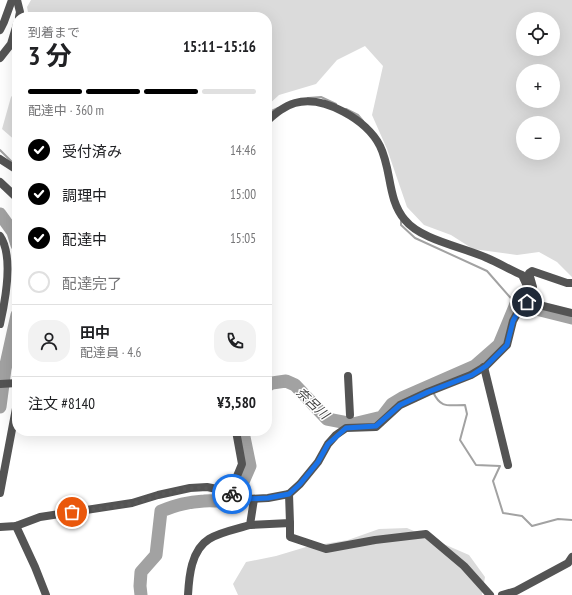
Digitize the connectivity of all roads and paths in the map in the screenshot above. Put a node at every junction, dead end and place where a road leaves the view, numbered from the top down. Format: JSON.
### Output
{"nodes":[{"id":1,"x":12,"y":0,"type":"edge"},
{"id":2,"x":17,"y":0,"type":"edge"},
{"id":3,"x":20,"y":12,"type":"edge"},
{"id":4,"x":0,"y":30,"type":"edge"},
{"id":5,"x":12,"y":41,"type":"edge"},
{"id":6,"x":0,"y":58,"type":"edge"},
{"id":7,"x":272,"y":117,"type":"edge"},
{"id":8,"x":0,"y":158,"type":"edge"},
{"id":9,"x":12,"y":166,"type":"edge"},
{"id":10,"x":0,"y":182,"type":"edge"},
{"id":11,"x":12,"y":193,"type":"edge"},
{"id":12,"x":0,"y":236,"type":"edge"},
{"id":13,"x":572,"y":283,"type":"edge"},
{"id":14,"x":528,"y":293,"type":"junction"},
{"id":15,"x":527,"y":302,"type":"junction"},
{"id":16,"x":572,"y":313,"type":"edge"},
{"id":17,"x":0,"y":324,"type":"edge"},
{"id":18,"x":484,"y":367,"type":"junction"},
{"id":19,"x":348,"y":376,"type":"dead end"},
{"id":20,"x":12,"y":383,"type":"edge"},
{"id":21,"x":0,"y":384,"type":"edge"},
{"id":22,"x":350,"y":415,"type":"dead end"},
{"id":23,"x":12,"y":429,"type":"edge"},
{"id":24,"x":237,"y":436,"type":"edge"},
{"id":25,"x":508,"y":465,"type":"dead end"},
{"id":26,"x":0,"y":493,"type":"edge"},
{"id":27,"x":232,"y":494,"type":"junction"},
{"id":28,"x":289,"y":494,"type":"junction"},
{"id":29,"x":250,"y":499,"type":"junction"},
{"id":30,"x":290,"y":523,"type":"junction"},
{"id":31,"x":250,"y":525,"type":"junction"},
{"id":32,"x":16,"y":526,"type":"junction"},
{"id":33,"x":0,"y":527,"type":"edge"},
{"id":34,"x":571,"y":560,"type":"edge"},
{"id":35,"x":46,"y":595,"type":"edge"},
{"id":36,"x":188,"y":595,"type":"edge"},
{"id":37,"x":490,"y":595,"type":"edge"},
{"id":38,"x":502,"y":595,"type":"edge"}],
"edges":[{"from":1,"to":4,"type":"street"},
{"from":2,"to":3,"type":"street"},
{"from":5,"to":6,"type":"street"},
{"from":7,"to":14,"type":"street"},
{"from":8,"to":9,"type":"street"},
{"from":10,"to":11,"type":"street"},
{"from":12,"to":17,"type":"street"},
{"from":13,"to":14,"type":"street"},
{"from":14,"to":15,"type":"street"},
{"from":15,"to":16,"type":"street"},
{"from":15,"to":18,"type":"street"},
{"from":18,"to":25,"type":"street"},
{"from":18,"to":28,"type":"street"},
{"from":19,"to":22,"type":"street"},
{"from":20,"to":21,"type":"street"},
{"from":23,"to":26,"type":"street"},
{"from":24,"to":27,"type":"street"},
{"from":27,"to":29,"type":"street"},
{"from":27,"to":32,"type":"street"},
{"from":28,"to":29,"type":"street"},
{"from":28,"to":30,"type":"street"},
{"from":29,"to":31,"type":"street"},
{"from":30,"to":31,"type":"street"},
{"from":30,"to":37,"type":"street"},
{"from":31,"to":36,"type":"street"},
{"from":32,"to":33,"type":"street"},
{"from":32,"to":35,"type":"street"},
{"from":34,"to":38,"type":"street"}]}
